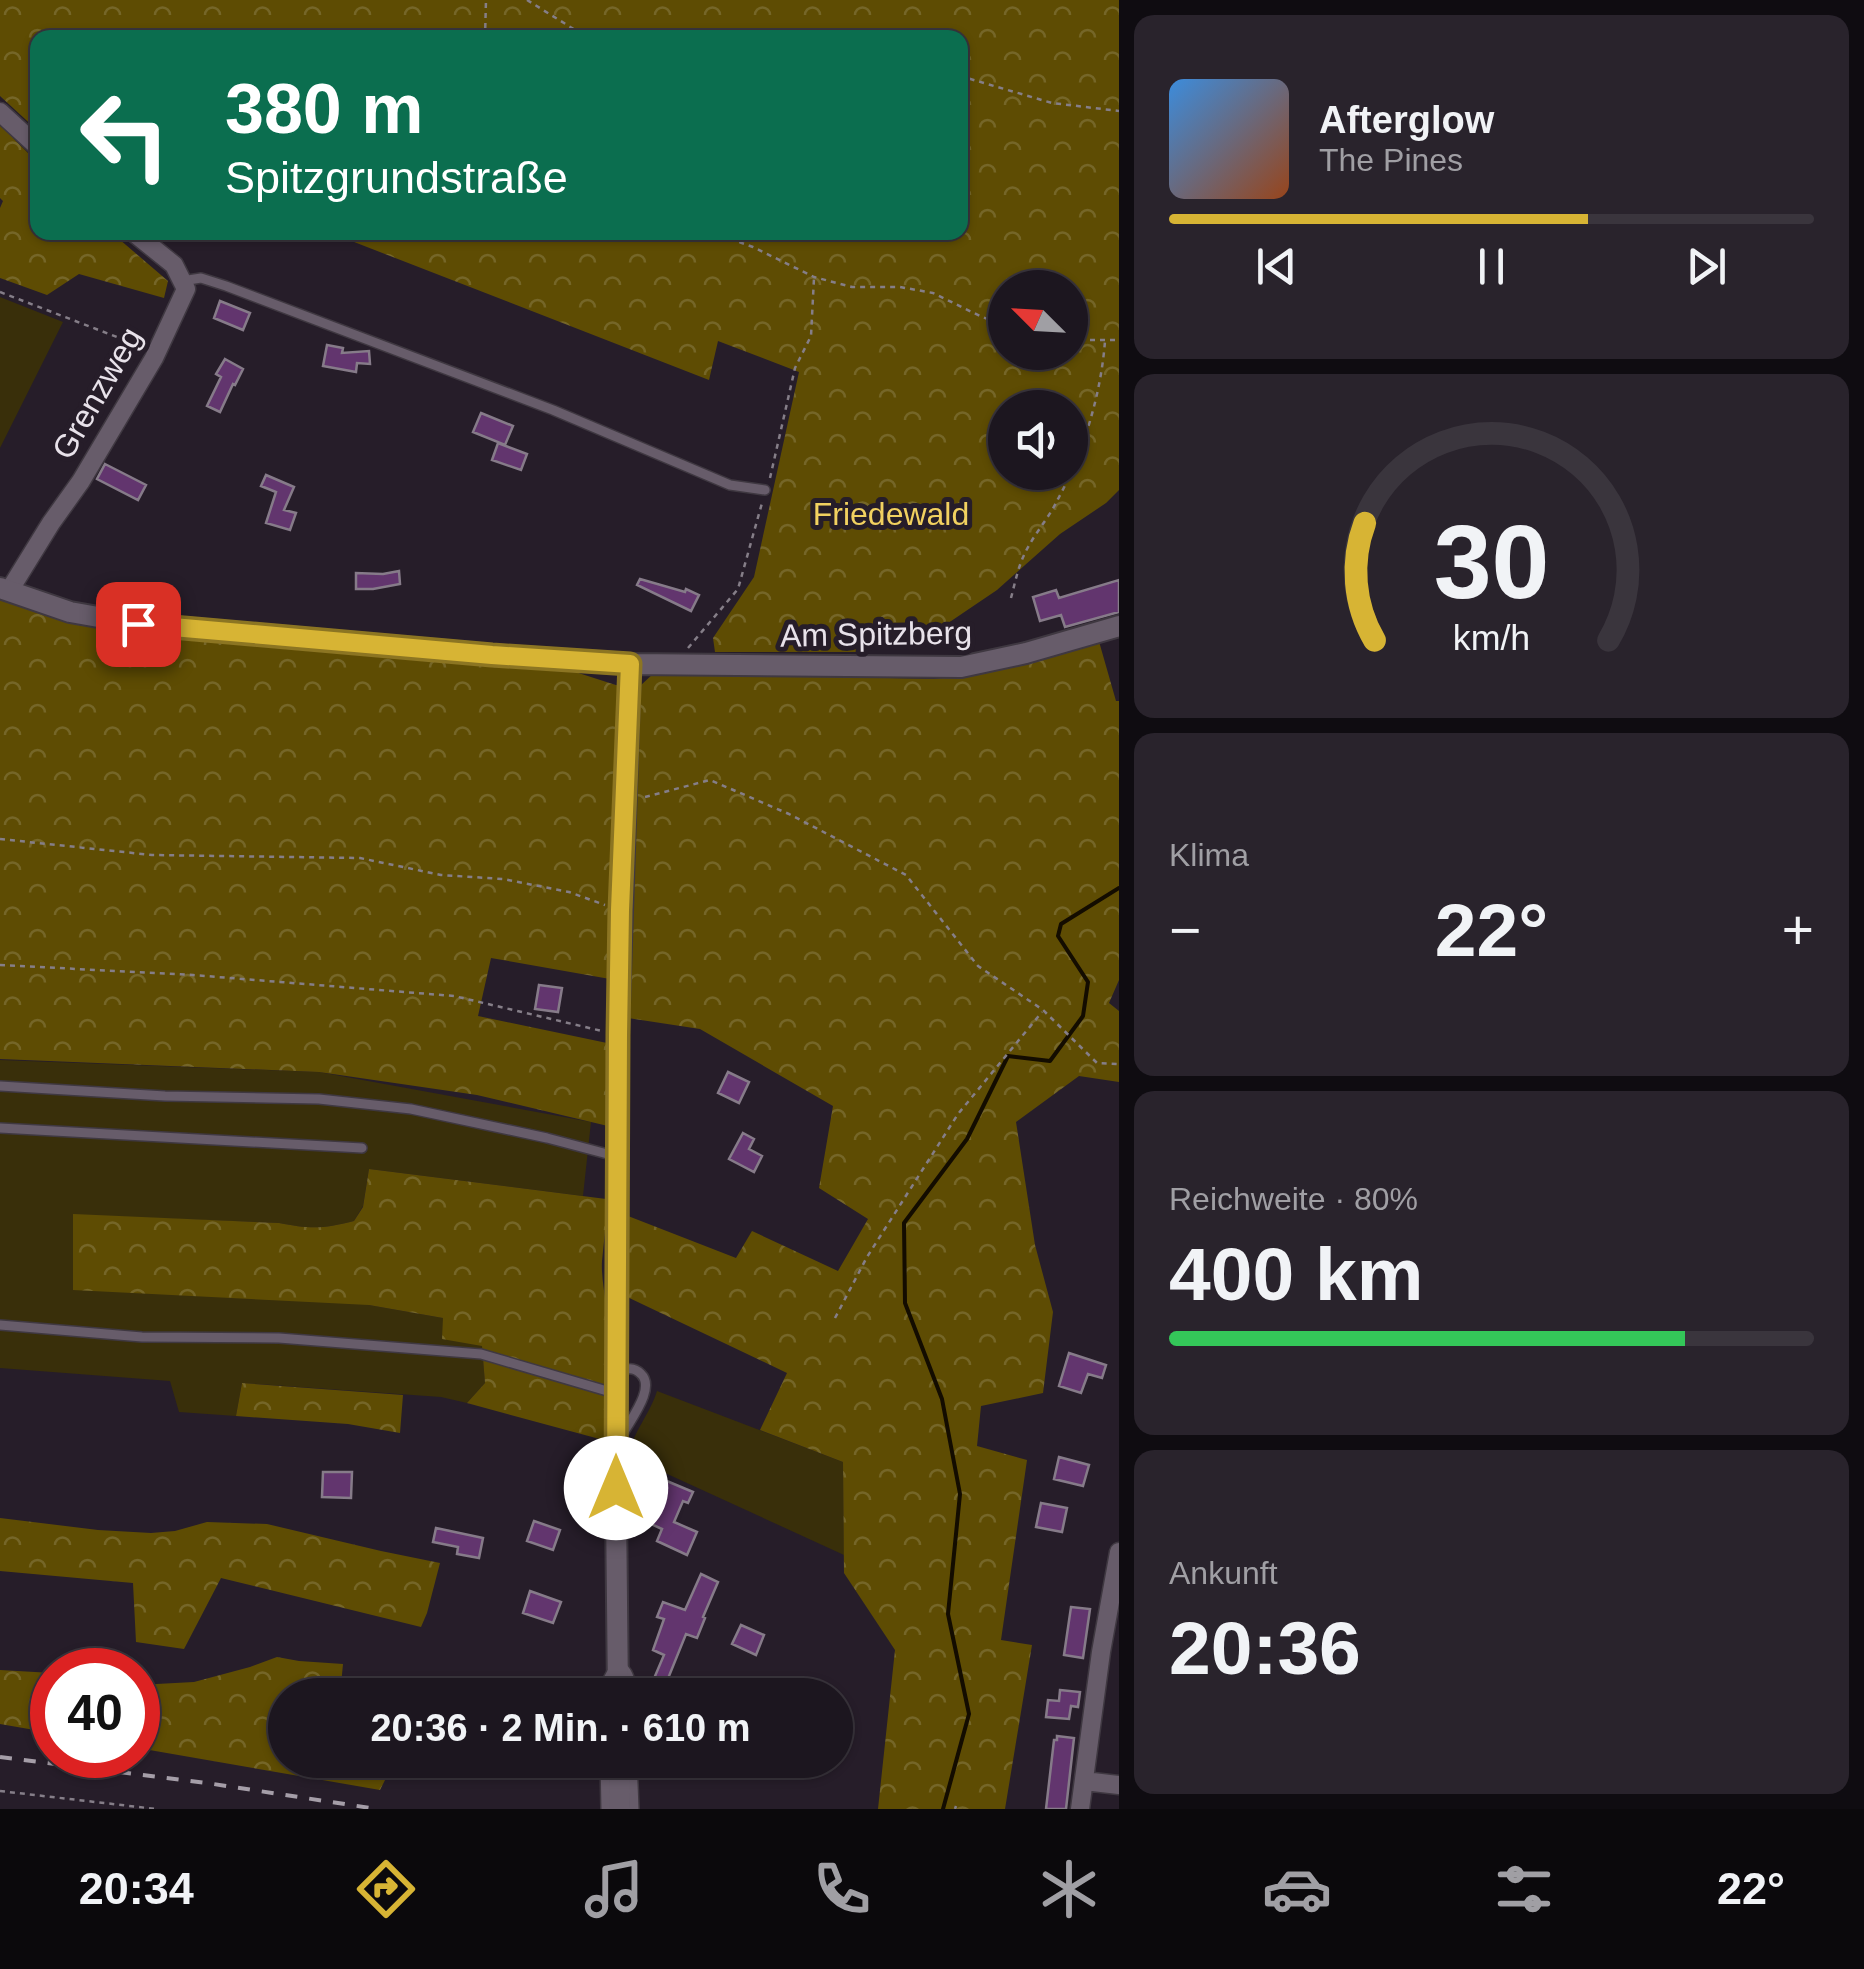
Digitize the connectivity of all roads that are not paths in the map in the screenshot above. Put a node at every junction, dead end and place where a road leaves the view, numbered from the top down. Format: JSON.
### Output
{"nodes":[{"id":1,"x":0,"y":112,"type":"edge"},
{"id":2,"x":30,"y":140,"type":"edge"},
{"id":3,"x":143,"y":240,"type":"edge"},
{"id":4,"x":182,"y":281,"type":"junction"},
{"id":5,"x":766,"y":490,"type":"road end"},
{"id":6,"x":5,"y":589,"type":"edge"},
{"id":7,"x":1119,"y":626,"type":"edge"},
{"id":8,"x":630,"y":664,"type":"junction"},
{"id":9,"x":0,"y":1086,"type":"edge"},
{"id":10,"x":0,"y":1128,"type":"edge"},
{"id":11,"x":362,"y":1148,"type":"dead end"},
{"id":12,"x":618,"y":1158,"type":"junction"},
{"id":13,"x":0,"y":1325,"type":"edge"},
{"id":14,"x":617,"y":1372,"type":"junction"},
{"id":15,"x":617,"y":1394,"type":"junction"},
{"id":16,"x":616,"y":1446,"type":"junction"},
{"id":17,"x":1119,"y":1552,"type":"edge"},
{"id":18,"x":1110,"y":1654,"type":"edge"},
{"id":19,"x":618,"y":1663,"type":"junction"},
{"id":20,"x":608,"y":1678,"type":"edge"},
{"id":21,"x":618,"y":1678,"type":"edge"},
{"id":22,"x":628,"y":1678,"type":"edge"},
{"id":23,"x":605,"y":1778,"type":"edge"},
{"id":24,"x":619,"y":1778,"type":"edge"},
{"id":25,"x":633,"y":1778,"type":"edge"},
{"id":26,"x":1084,"y":1781,"type":"junction"},
{"id":27,"x":1119,"y":1785,"type":"edge"},
{"id":28,"x":606,"y":1809,"type":"edge"},
{"id":29,"x":620,"y":1809,"type":"edge"},
{"id":30,"x":634,"y":1809,"type":"edge"},
{"id":31,"x":1080,"y":1809,"type":"edge"}],
"edges":[{"from":1,"to":2,"type":"street"},
{"from":3,"to":4,"type":"street"},
{"from":4,"to":5,"type":"lane"},
{"from":4,"to":6,"type":"street","name":"Grenzweg"},
{"from":6,"to":8,"type":"street","name":"Am Spitzberg"},
{"from":7,"to":8,"type":"street","name":"Am Spitzberg"},
{"from":8,"to":12,"type":"street"},
{"from":9,"to":12,"type":"lane"},
{"from":10,"to":11,"type":"lane"},
{"from":12,"to":14,"type":"street"},
{"from":13,"to":15,"type":"lane"},
{"from":14,"to":15,"type":"street"},
{"from":14,"to":16,"type":"lane"},
{"from":15,"to":16,"type":"street"},
{"from":16,"to":19,"type":"street"},
{"from":17,"to":18,"type":"street"},
{"from":18,"to":26,"type":"street"},
{"from":19,"to":20,"type":"lane"},
{"from":19,"to":21,"type":"street"},
{"from":19,"to":22,"type":"lane"},
{"from":23,"to":28,"type":"lane"},
{"from":24,"to":29,"type":"street"},
{"from":25,"to":30,"type":"lane"},
{"from":26,"to":27,"type":"street"},
{"from":26,"to":31,"type":"street"}]}
